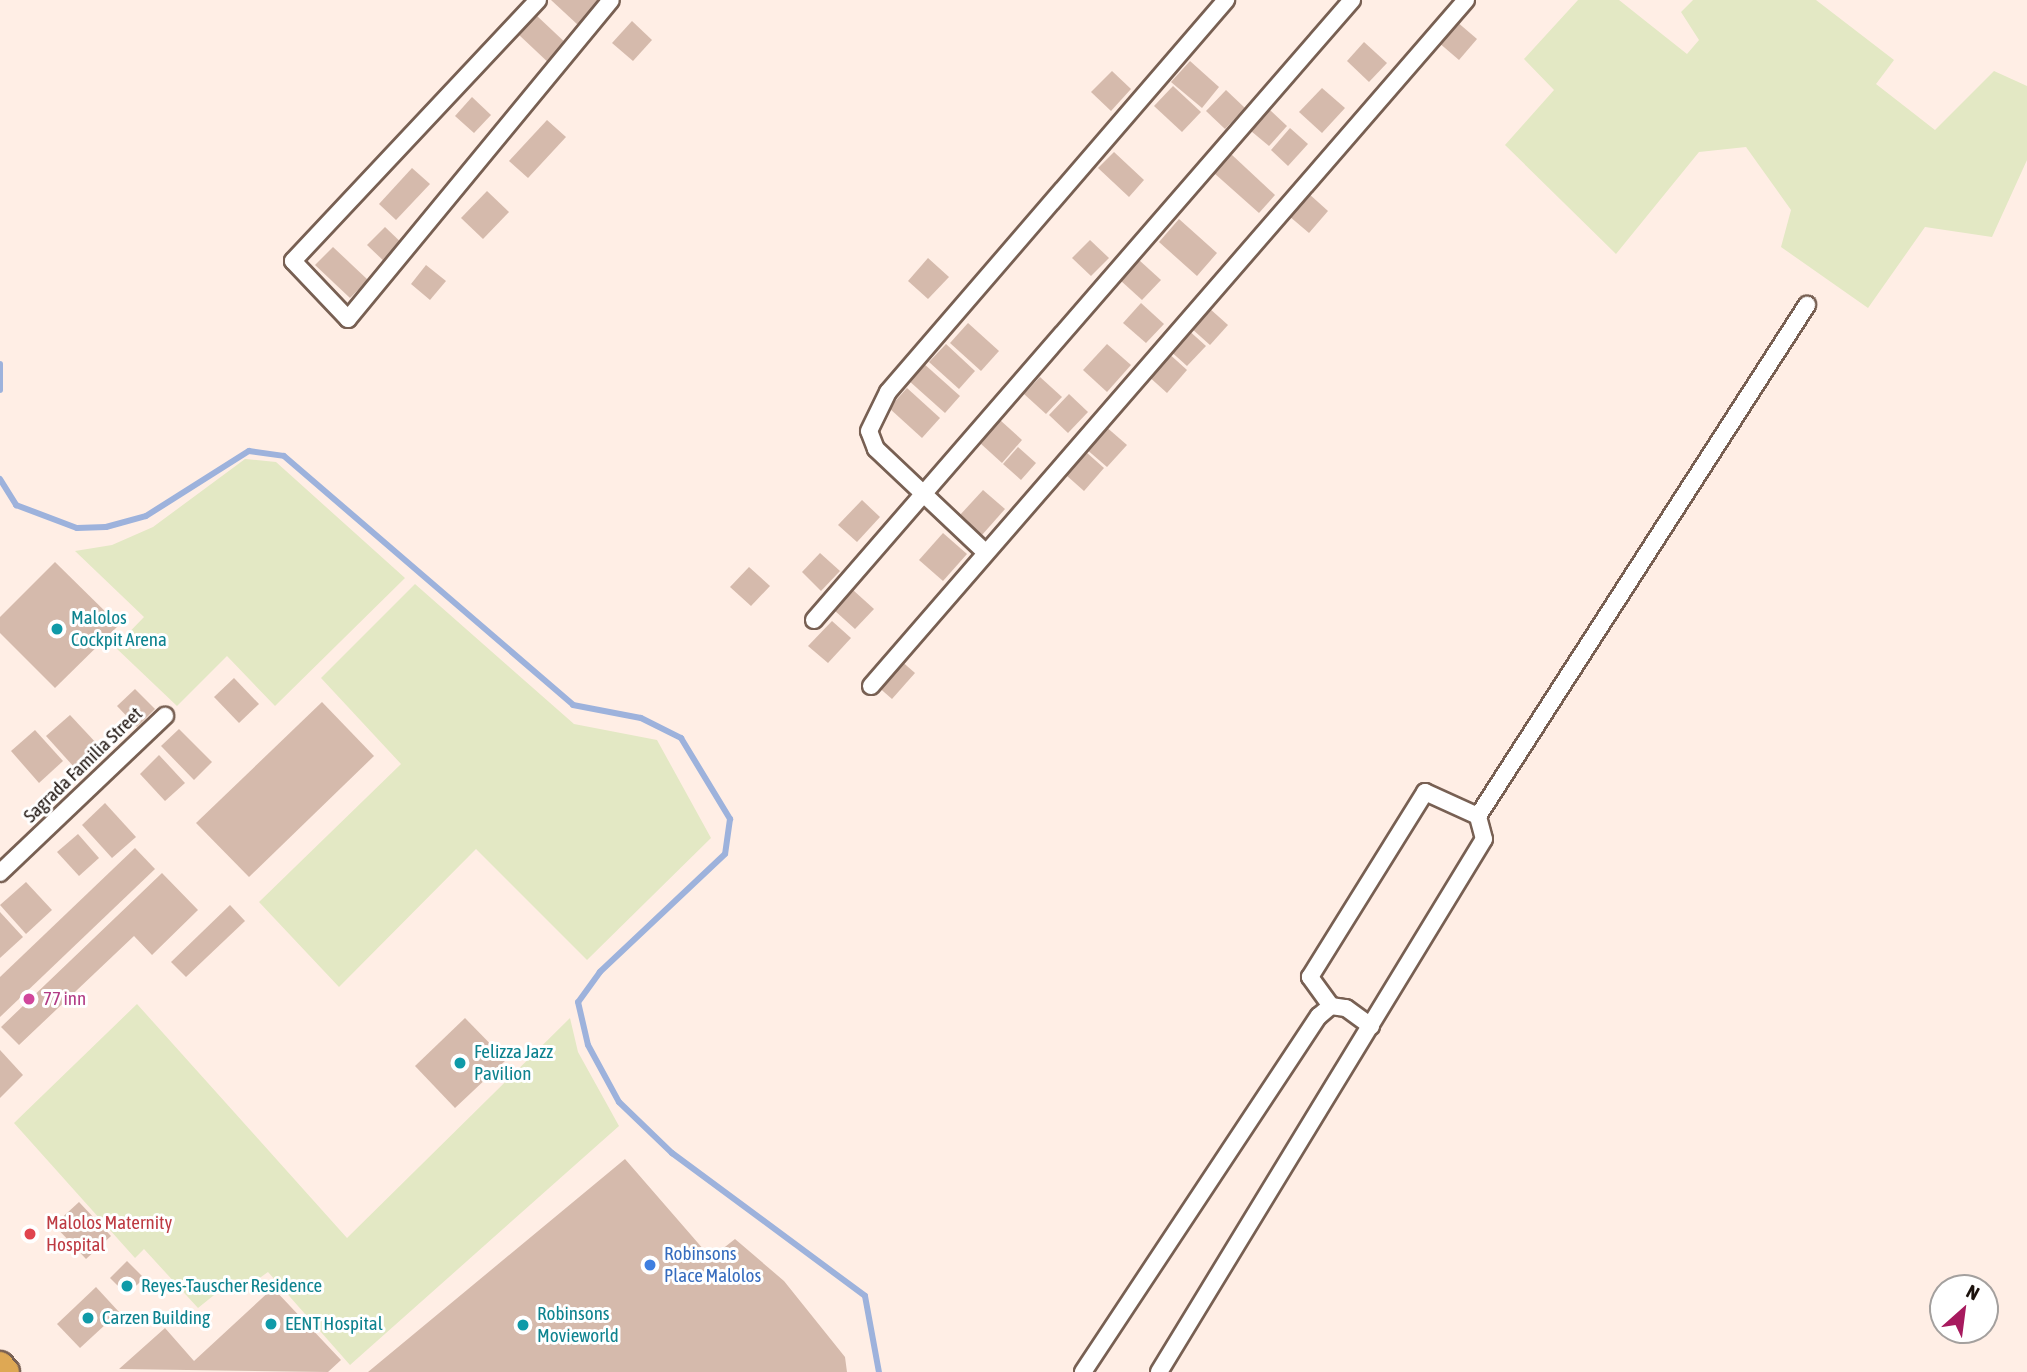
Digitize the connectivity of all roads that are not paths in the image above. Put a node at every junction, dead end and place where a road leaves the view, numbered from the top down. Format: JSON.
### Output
{"nodes":[{"id":1,"x":538,"y":0,"type":"edge"},
{"id":2,"x":611,"y":0,"type":"edge"},
{"id":3,"x":1226,"y":0,"type":"edge"},
{"id":4,"x":1352,"y":0,"type":"edge"},
{"id":5,"x":1466,"y":0,"type":"edge"},
{"id":6,"x":1807,"y":306,"type":"dead end"},
{"id":7,"x":926,"y":498,"type":"junction"},
{"id":8,"x":984,"y":551,"type":"junction"},
{"id":9,"x":814,"y":620,"type":"dead end"},
{"id":10,"x":871,"y":686,"type":"dead end"},
{"id":11,"x":164,"y":716,"type":"dead end"},
{"id":12,"x":1478,"y":816,"type":"junction"},
{"id":13,"x":0,"y":873,"type":"edge"},
{"id":14,"x":1331,"y":1006,"type":"junction"},
{"id":15,"x":1371,"y":1026,"type":"junction"},
{"id":16,"x":0,"y":1366,"type":"edge"},
{"id":17,"x":6,"y":1372,"type":"edge"},
{"id":18,"x":1083,"y":1372,"type":"edge"},
{"id":19,"x":1159,"y":1372,"type":"edge"}],
"edges":[{"from":1,"to":2,"type":"street"},
{"from":3,"to":7,"type":"street"},
{"from":4,"to":7,"type":"street"},
{"from":5,"to":8,"type":"street"},
{"from":6,"to":12,"type":"street"},
{"from":7,"to":8,"type":"street"},
{"from":7,"to":9,"type":"street"},
{"from":8,"to":10,"type":"street"},
{"from":11,"to":13,"type":"street","name":"Sagrada Familia Street"},
{"from":12,"to":14,"type":"street"},
{"from":12,"to":15,"type":"street"},
{"from":14,"to":15,"type":"street"},
{"from":14,"to":18,"type":"street"},
{"from":15,"to":19,"type":"street"},
{"from":16,"to":17,"type":"highway"}]}
